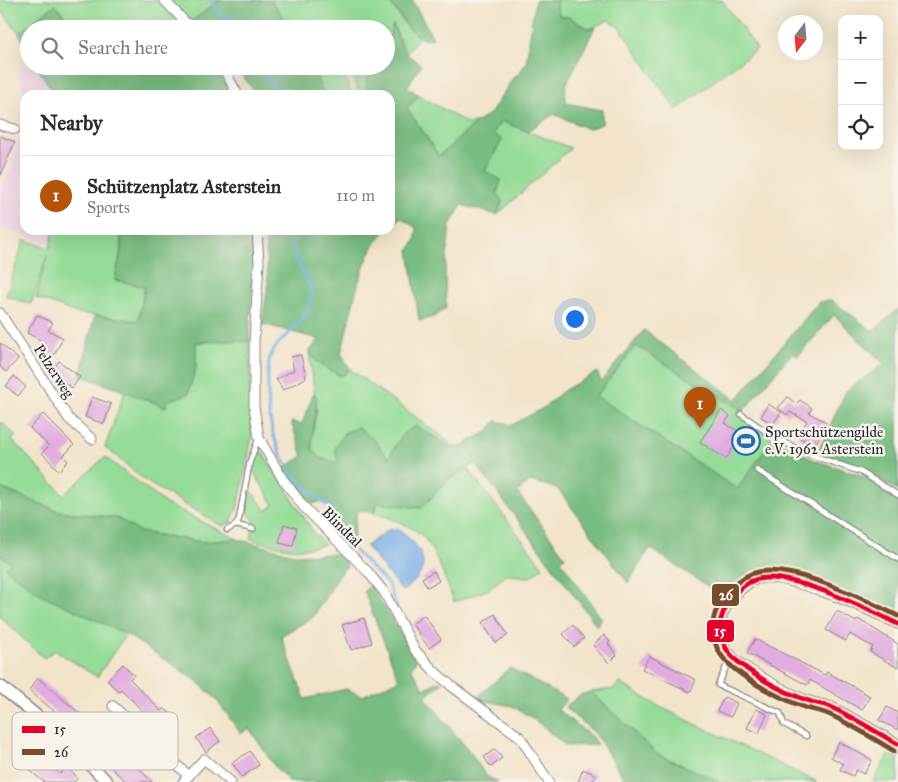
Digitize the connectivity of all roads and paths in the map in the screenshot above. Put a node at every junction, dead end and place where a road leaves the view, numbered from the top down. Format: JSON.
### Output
{"nodes":[{"id":1,"x":164,"y":0,"type":"edge"},
{"id":2,"x":183,"y":20,"type":"edge"},
{"id":3,"x":227,"y":75,"type":"edge"},
{"id":4,"x":235,"y":90,"type":"edge"},
{"id":5,"x":0,"y":125,"type":"edge"},
{"id":6,"x":15,"y":129,"type":"dead end"},
{"id":7,"x":257,"y":235,"type":"edge"},
{"id":8,"x":0,"y":313,"type":"edge"},
{"id":9,"x":741,"y":414,"type":"dead end"},
{"id":10,"x":259,"y":438,"type":"junction"},
{"id":11,"x":92,"y":439,"type":"dead end"},
{"id":12,"x":757,"y":470,"type":"dead end"},
{"id":13,"x":898,"y":495,"type":"edge"},
{"id":14,"x":236,"y":525,"type":"junction"},
{"id":15,"x":253,"y":529,"type":"dead end"},
{"id":16,"x":227,"y":530,"type":"dead end"},
{"id":17,"x":898,"y":558,"type":"edge"},
{"id":18,"x":898,"y":624,"type":"edge"},
{"id":19,"x":731,"y":656,"type":"junction"},
{"id":20,"x":0,"y":686,"type":"edge"},
{"id":21,"x":113,"y":706,"type":"dead end"},
{"id":22,"x":32,"y":712,"type":"edge"},
{"id":23,"x":119,"y":712,"type":"edge"},
{"id":24,"x":806,"y":736,"type":"dead end"},
{"id":25,"x":896,"y":743,"type":"edge"},
{"id":26,"x":96,"y":770,"type":"edge"},
{"id":27,"x":177,"y":770,"type":"edge"},
{"id":28,"x":186,"y":779,"type":"edge"},
{"id":29,"x":107,"y":782,"type":"edge"},
{"id":30,"x":231,"y":782,"type":"edge"},
{"id":31,"x":549,"y":782,"type":"edge"}],
"edges":[{"from":1,"to":2,"type":"street"},
{"from":3,"to":4,"type":"street"},
{"from":5,"to":6,"type":"street"},
{"from":7,"to":10,"type":"street","name":"Blindtal"},
{"from":8,"to":11,"type":"street","name":"Pelzerweg"},
{"from":9,"to":13,"type":"lane"},
{"from":10,"to":14,"type":"lane"},
{"from":10,"to":31,"type":"street","name":"Blindtal"},
{"from":12,"to":17,"type":"lane"},
{"from":14,"to":15,"type":"lane"},
{"from":14,"to":16,"type":"lane"},
{"from":18,"to":19,"type":"street"},
{"from":19,"to":24,"type":"lane"},
{"from":19,"to":25,"type":"street"},
{"from":20,"to":22,"type":"street"},
{"from":21,"to":23,"type":"street"},
{"from":26,"to":29,"type":"street"},
{"from":27,"to":28,"type":"street"},
{"from":28,"to":30,"type":"street"}]}
